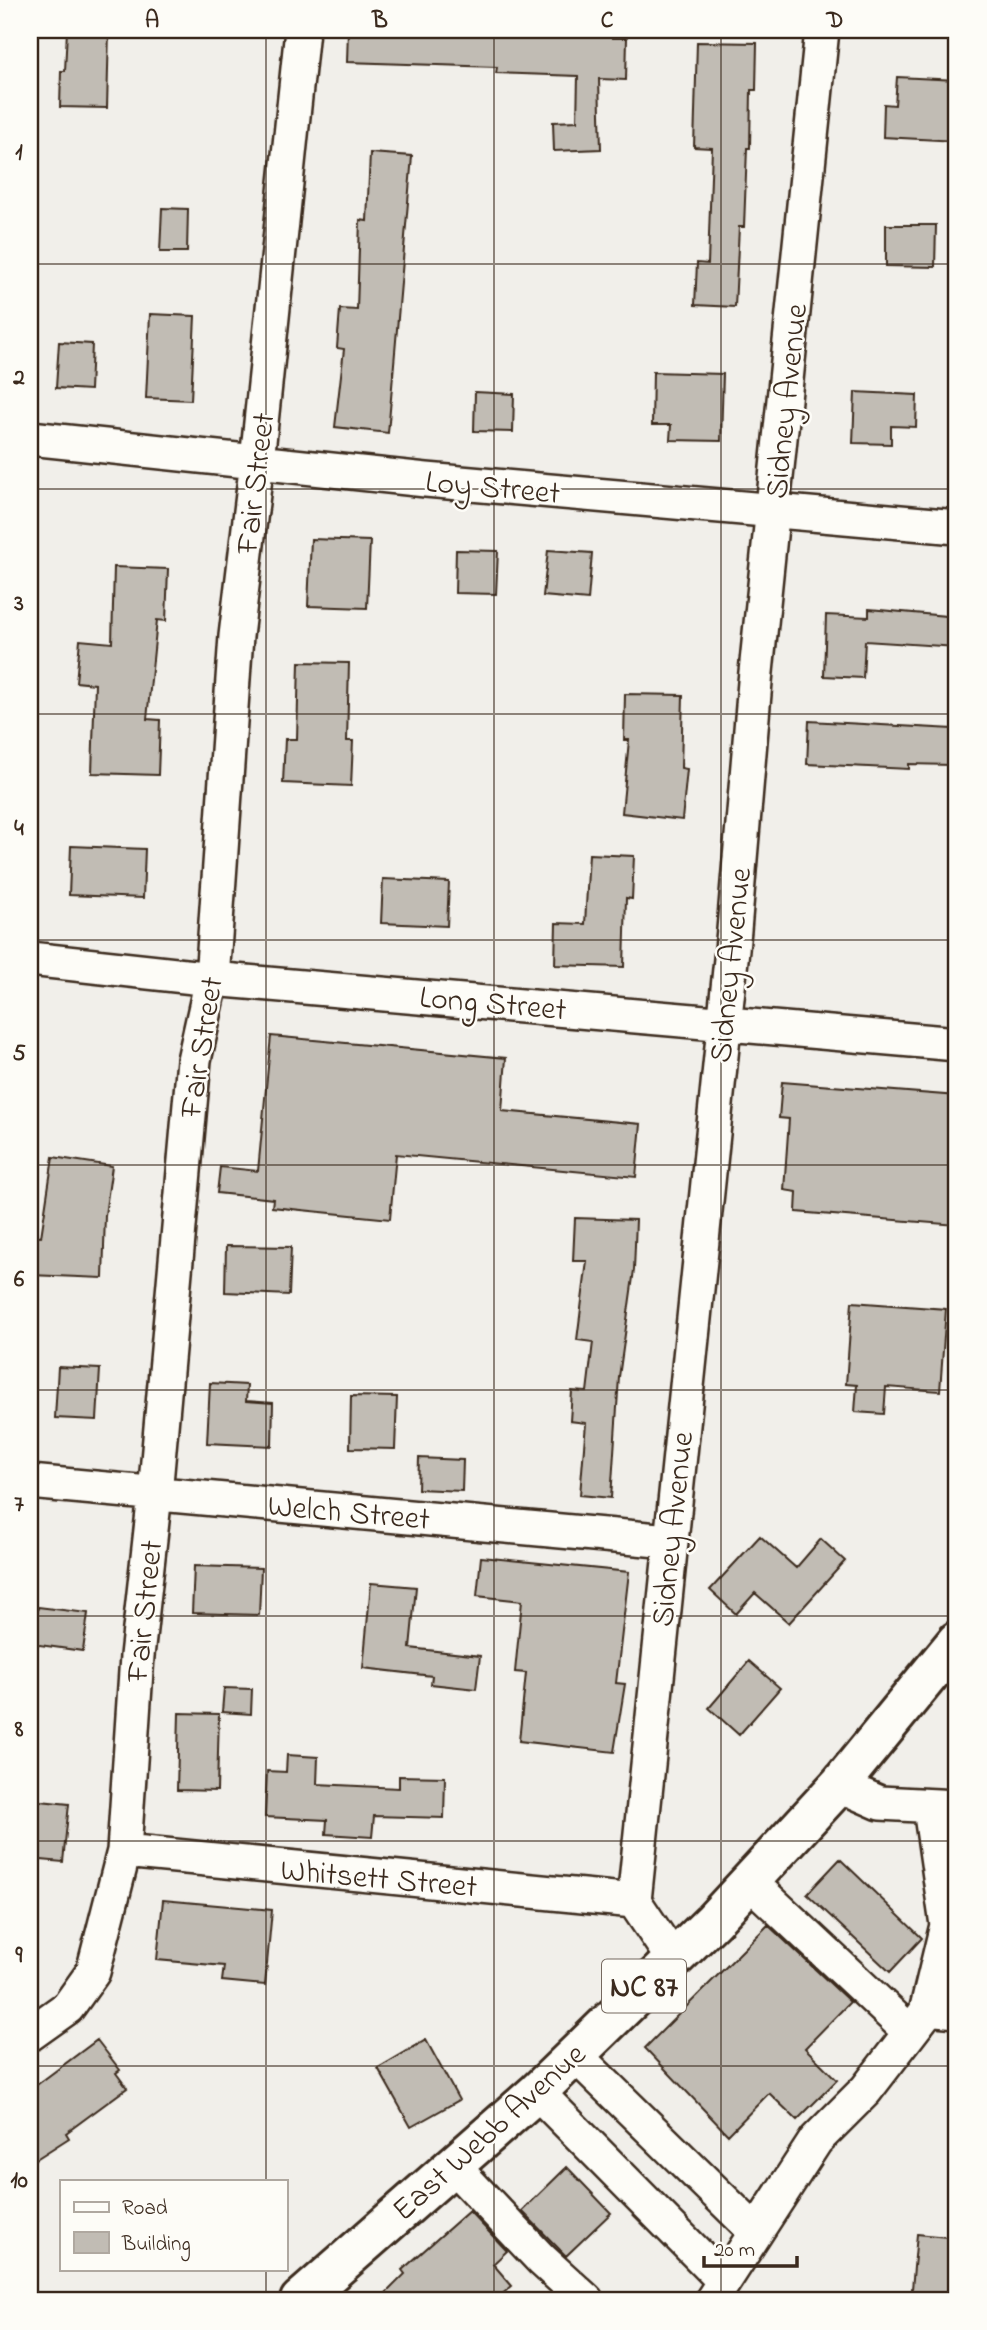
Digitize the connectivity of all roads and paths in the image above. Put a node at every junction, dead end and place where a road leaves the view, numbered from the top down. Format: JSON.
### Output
{"nodes":[{"id":1,"x":302,"y":30,"type":"edge"},
{"id":2,"x":822,"y":30,"type":"edge"},
{"id":3,"x":30,"y":438,"type":"edge"},
{"id":4,"x":257,"y":461,"type":"junction"},
{"id":5,"x":774,"y":510,"type":"junction"},
{"id":6,"x":957,"y":527,"type":"edge"},
{"id":7,"x":30,"y":959,"type":"edge"},
{"id":8,"x":212,"y":979,"type":"junction"},
{"id":9,"x":723,"y":1021,"type":"junction"},
{"id":10,"x":957,"y":1044,"type":"edge"},
{"id":11,"x":30,"y":1482,"type":"edge"},
{"id":12,"x":155,"y":1494,"type":"junction"},
{"id":13,"x":669,"y":1541,"type":"junction"},
{"id":14,"x":957,"y":1641,"type":"edge"},
{"id":15,"x":839,"y":1785,"type":"junction"},
{"id":16,"x":944,"y":1807,"type":"edge"},
{"id":17,"x":124,"y":1851,"type":"junction"},
{"id":18,"x":949,"y":1873,"type":"edge"},
{"id":19,"x":749,"y":1881,"type":"junction"},
{"id":20,"x":634,"y":1901,"type":"junction"},
{"id":21,"x":673,"y":1959,"type":"junction"},
{"id":22,"x":931,"y":2017,"type":"edge"},
{"id":23,"x":30,"y":2034,"type":"edge"},
{"id":24,"x":574,"y":2054,"type":"junction"},
{"id":25,"x":537,"y":2092,"type":"junction"},
{"id":26,"x":453,"y":2166,"type":"junction"},
{"id":27,"x":756,"y":2232,"type":"junction"},
{"id":28,"x":718,"y":2291,"type":"edge"},
{"id":29,"x":300,"y":2300,"type":"edge"},
{"id":30,"x":586,"y":2300,"type":"edge"}],
"edges":[{"from":1,"to":4,"type":"street","name":"Fair Street"},
{"from":2,"to":5,"type":"street","name":"Sidney Avenue"},
{"from":3,"to":4,"type":"street","name":"Loy Street"},
{"from":4,"to":5,"type":"street","name":"Loy Street"},
{"from":4,"to":8,"type":"street","name":"Fair Street"},
{"from":5,"to":6,"type":"street","name":"Loy Street"},
{"from":5,"to":9,"type":"street","name":"Sidney Avenue"},
{"from":7,"to":8,"type":"street","name":"Long Street"},
{"from":8,"to":9,"type":"street","name":"Long Street"},
{"from":8,"to":12,"type":"street","name":"Fair Street"},
{"from":9,"to":10,"type":"street","name":"Long Street"},
{"from":9,"to":13,"type":"street","name":"Sidney Avenue"},
{"from":11,"to":12,"type":"street","name":"Welch Street"},
{"from":12,"to":13,"type":"street","name":"Welch Street"},
{"from":12,"to":17,"type":"street","name":"Fair Street"},
{"from":13,"to":20,"type":"street","name":"Sidney Avenue"},
{"from":14,"to":15,"type":"highway","name":"East Webb Avenue","number":"NC 87"},
{"from":15,"to":16,"type":"street"},
{"from":15,"to":19,"type":"highway","name":"East Webb Avenue","number":"NC 87"},
{"from":16,"to":18,"type":"street"},
{"from":17,"to":20,"type":"street","name":"Whitsett Street"},
{"from":17,"to":23,"type":"street","name":"Fair Street"},
{"from":18,"to":22,"type":"street"},
{"from":19,"to":21,"type":"highway","name":"East Webb Avenue","number":"NC 87"},
{"from":19,"to":22,"type":"street"},
{"from":20,"to":21,"type":"street"},
{"from":21,"to":24,"type":"highway","name":"East Webb Avenue","number":"NC 87"},
{"from":22,"to":27,"type":"street"},
{"from":24,"to":25,"type":"highway","name":"East Webb Avenue","number":"NC 87"},
{"from":24,"to":27,"type":"street"},
{"from":25,"to":26,"type":"highway","name":"East Webb Avenue","number":"NC 87"},
{"from":25,"to":28,"type":"street"},
{"from":26,"to":29,"type":"highway","name":"East Webb Avenue","number":"NC 87"},
{"from":26,"to":30,"type":"street"},
{"from":27,"to":28,"type":"street"}]}
